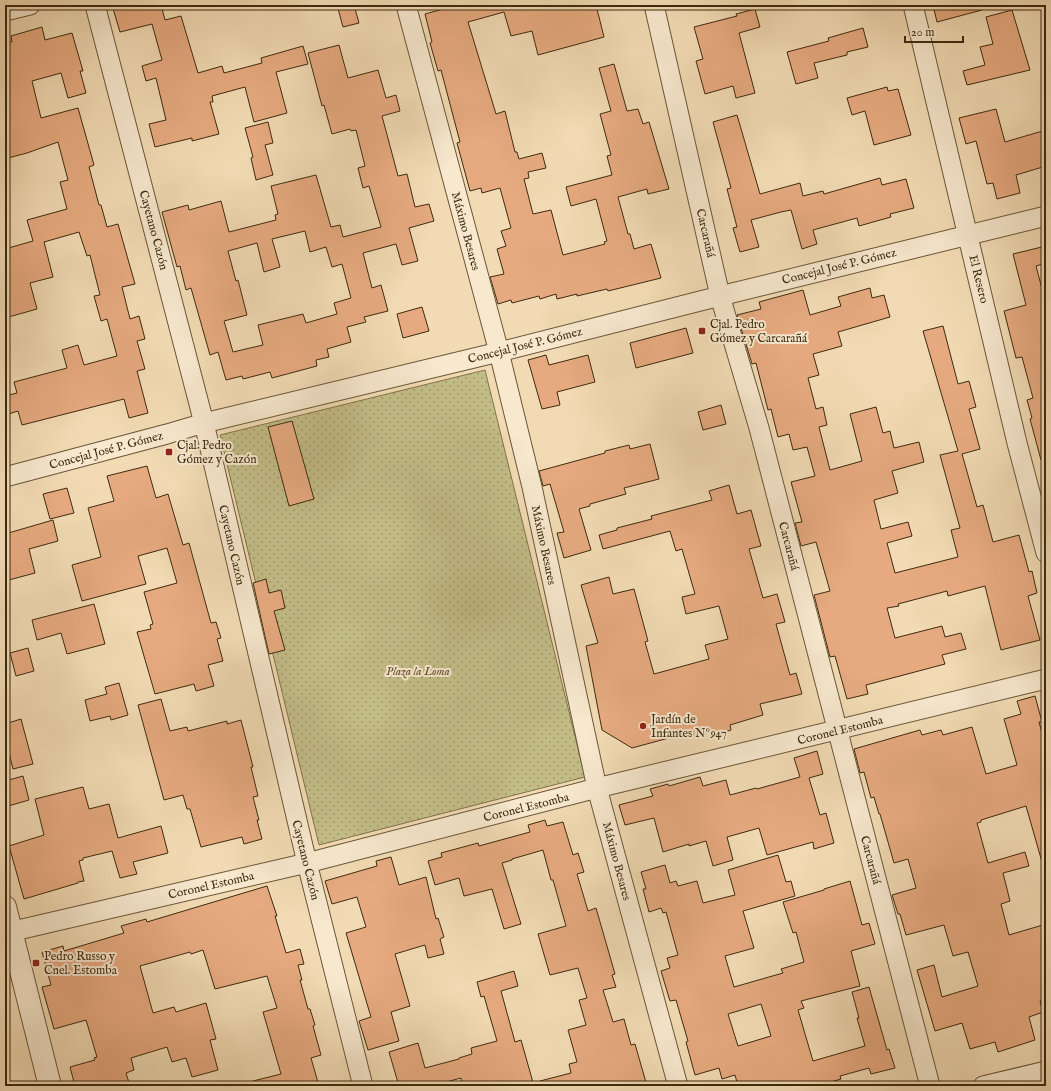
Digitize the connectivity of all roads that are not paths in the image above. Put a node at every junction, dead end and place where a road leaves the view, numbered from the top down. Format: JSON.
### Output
{"nodes":[{"id":1,"x":30,"y":5,"type":"edge"},
{"id":2,"x":95,"y":5,"type":"edge"},
{"id":3,"x":406,"y":5,"type":"edge"},
{"id":4,"x":654,"y":5,"type":"edge"},
{"id":5,"x":913,"y":5,"type":"edge"},
{"id":6,"x":5,"y":11,"type":"edge"},
{"id":7,"x":1046,"y":216,"type":"edge"},
{"id":8,"x":968,"y":234,"type":"junction"},
{"id":9,"x":720,"y":296,"type":"junction"},
{"id":10,"x":499,"y":352,"type":"junction"},
{"id":11,"x":204,"y":423,"type":"junction"},
{"id":12,"x":5,"y":477,"type":"edge"},
{"id":13,"x":1046,"y":553,"type":"edge"},
{"id":14,"x":1046,"y":679,"type":"edge"},
{"id":15,"x":837,"y":731,"type":"junction"},
{"id":16,"x":597,"y":788,"type":"junction"},
{"id":17,"x":307,"y":863,"type":"junction"},
{"id":18,"x":5,"y":907,"type":"edge"},
{"id":19,"x":8,"y":932,"type":"edge"},
{"id":20,"x":1046,"y":1071,"type":"edge"},
{"id":21,"x":50,"y":1086,"type":"edge"},
{"id":22,"x":363,"y":1086,"type":"edge"},
{"id":23,"x":678,"y":1086,"type":"edge"},
{"id":24,"x":930,"y":1086,"type":"edge"},
{"id":25,"x":983,"y":1086,"type":"edge"}],
"edges":[{"from":1,"to":6,"type":"street"},
{"from":2,"to":11,"type":"street","name":"Cayetano Cazón"},
{"from":3,"to":10,"type":"street","name":"Máximo Besares"},
{"from":4,"to":9,"type":"street","name":"Carcarañá"},
{"from":5,"to":8,"type":"street","name":"El Resero"},
{"from":7,"to":8,"type":"street","name":"Concejal José P. Gómez"},
{"from":8,"to":9,"type":"street","name":"Concejal José P. Gómez"},
{"from":8,"to":13,"type":"street","name":"El Resero"},
{"from":9,"to":10,"type":"street","name":"Concejal José P. Gómez"},
{"from":9,"to":15,"type":"street","name":"Carcarañá"},
{"from":10,"to":11,"type":"street","name":"Concejal José P. Gómez"},
{"from":10,"to":16,"type":"street","name":"Máximo Besares"},
{"from":11,"to":12,"type":"street","name":"Concejal José P. Gómez"},
{"from":11,"to":17,"type":"street","name":"Cayetano Cazón"},
{"from":14,"to":15,"type":"street","name":"Coronel Estomba"},
{"from":15,"to":16,"type":"street","name":"Coronel Estomba"},
{"from":15,"to":24,"type":"street","name":"Carcarañá"},
{"from":16,"to":17,"type":"street","name":"Coronel Estomba"},
{"from":16,"to":23,"type":"street","name":"Máximo Besares"},
{"from":17,"to":19,"type":"street","name":"Coronel Estomba"},
{"from":17,"to":22,"type":"street","name":"Cayetano Cazón"},
{"from":18,"to":19,"type":"street"},
{"from":19,"to":21,"type":"street"},
{"from":20,"to":25,"type":"street"}]}
